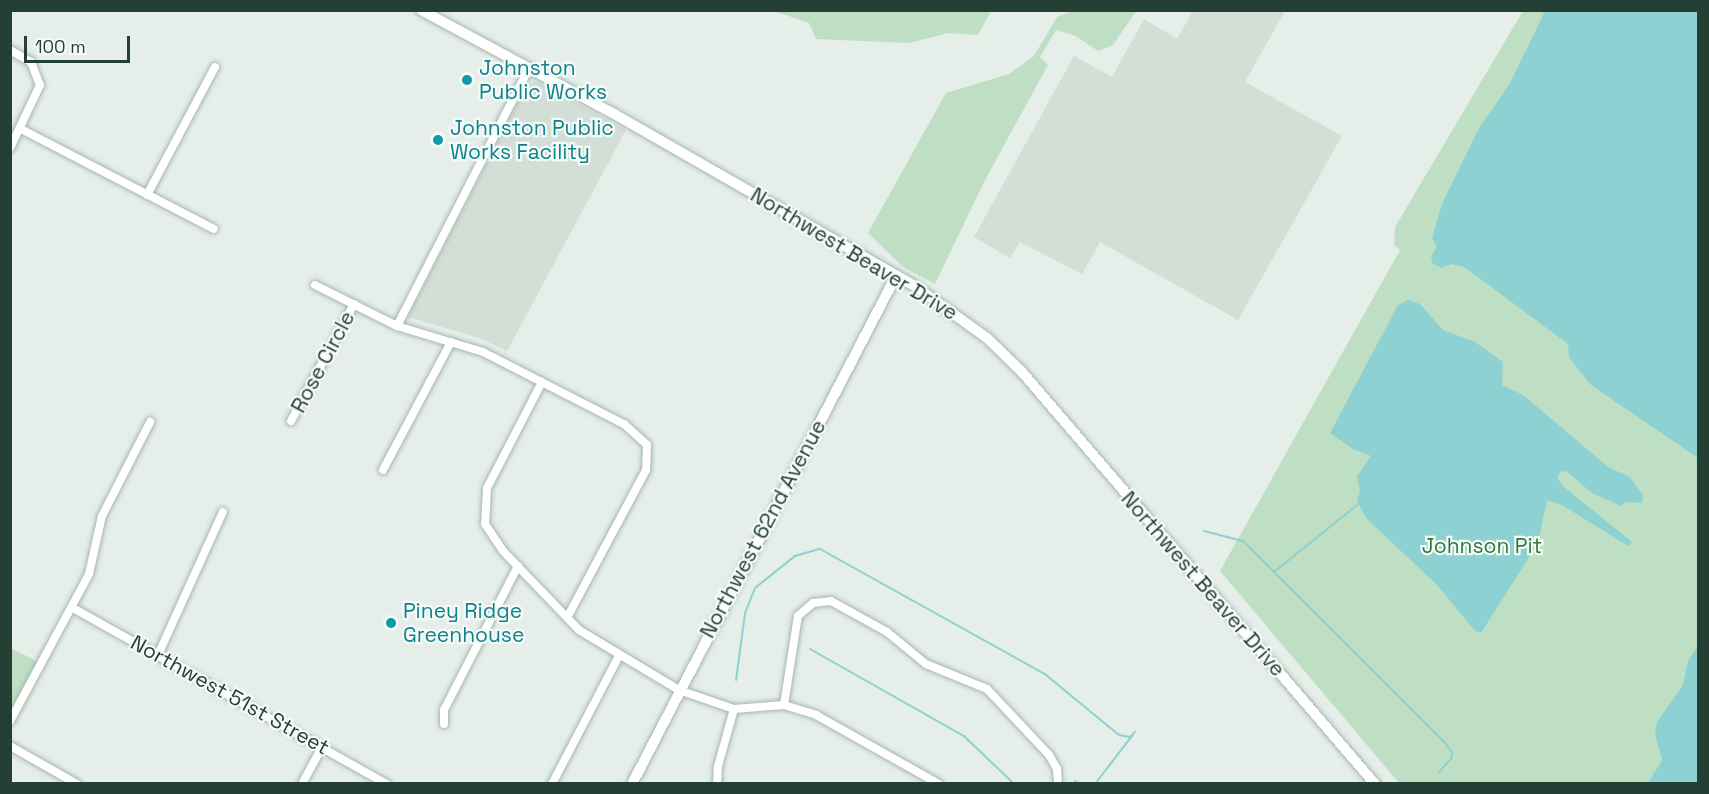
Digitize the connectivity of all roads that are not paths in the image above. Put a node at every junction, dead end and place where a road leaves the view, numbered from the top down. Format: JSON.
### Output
{"nodes":[{"id":1,"x":421,"y":10,"type":"edge"},
{"id":2,"x":10,"y":50,"type":"edge"},
{"id":3,"x":215,"y":67,"type":"dead end"},
{"id":4,"x":529,"y":68,"type":"junction"},
{"id":5,"x":21,"y":129,"type":"junction"},
{"id":6,"x":10,"y":148,"type":"edge"},
{"id":7,"x":147,"y":195,"type":"junction"},
{"id":8,"x":214,"y":229,"type":"dead end"},
{"id":9,"x":896,"y":276,"type":"junction"},
{"id":10,"x":315,"y":285,"type":"dead end"},
{"id":11,"x":354,"y":304,"type":"junction"},
{"id":12,"x":397,"y":326,"type":"junction"},
{"id":13,"x":452,"y":342,"type":"junction"},
{"id":14,"x":542,"y":382,"type":"junction"},
{"id":15,"x":291,"y":421,"type":"dead end"},
{"id":16,"x":150,"y":422,"type":"dead end"},
{"id":17,"x":383,"y":470,"type":"dead end"},
{"id":18,"x":223,"y":512,"type":"dead end"},
{"id":19,"x":518,"y":566,"type":"junction"},
{"id":20,"x":73,"y":608,"type":"junction"},
{"id":21,"x":568,"y":616,"type":"junction"},
{"id":22,"x":158,"y":655,"type":"junction"},
{"id":23,"x":619,"y":656,"type":"junction"},
{"id":24,"x":679,"y":690,"type":"junction"},
{"id":25,"x":784,"y":705,"type":"junction"},
{"id":26,"x":734,"y":709,"type":"junction"},
{"id":27,"x":10,"y":721,"type":"edge"},
{"id":28,"x":444,"y":724,"type":"dead end"},
{"id":29,"x":10,"y":746,"type":"edge"},
{"id":30,"x":322,"y":747,"type":"junction"},
{"id":31,"x":77,"y":783,"type":"edge"},
{"id":32,"x":302,"y":783,"type":"edge"},
{"id":33,"x":387,"y":783,"type":"edge"},
{"id":34,"x":552,"y":783,"type":"edge"},
{"id":35,"x":632,"y":783,"type":"edge"},
{"id":36,"x":717,"y":783,"type":"edge"},
{"id":37,"x":939,"y":783,"type":"edge"},
{"id":38,"x":1058,"y":783,"type":"edge"},
{"id":39,"x":1375,"y":783,"type":"edge"}],
"edges":[{"from":1,"to":4,"type":"main road","name":"Northwest Beaver Drive"},
{"from":2,"to":5,"type":"street"},
{"from":3,"to":7,"type":"street"},
{"from":4,"to":9,"type":"main road","name":"Northwest Beaver Drive"},
{"from":4,"to":12,"type":"street"},
{"from":5,"to":6,"type":"street"},
{"from":5,"to":7,"type":"street"},
{"from":7,"to":8,"type":"street"},
{"from":9,"to":24,"type":"main road","name":"Northwest 62nd Avenue"},
{"from":9,"to":39,"type":"main road","name":"Northwest Beaver Drive"},
{"from":10,"to":11,"type":"street"},
{"from":11,"to":12,"type":"street"},
{"from":11,"to":15,"type":"street","name":"Rose Circle"},
{"from":12,"to":13,"type":"street"},
{"from":13,"to":14,"type":"street"},
{"from":13,"to":17,"type":"street"},
{"from":14,"to":19,"type":"street"},
{"from":14,"to":21,"type":"street"},
{"from":16,"to":20,"type":"street"},
{"from":18,"to":22,"type":"street"},
{"from":19,"to":21,"type":"street"},
{"from":19,"to":28,"type":"street"},
{"from":20,"to":22,"type":"street","name":"Northwest 51st Street"},
{"from":20,"to":27,"type":"street"},
{"from":21,"to":23,"type":"street"},
{"from":22,"to":30,"type":"street","name":"Northwest 51st Street"},
{"from":23,"to":24,"type":"street"},
{"from":23,"to":34,"type":"street"},
{"from":24,"to":26,"type":"street"},
{"from":24,"to":35,"type":"main road","name":"Northwest 62nd Avenue"},
{"from":25,"to":26,"type":"street"},
{"from":25,"to":37,"type":"street"},
{"from":25,"to":38,"type":"street"},
{"from":26,"to":36,"type":"street"},
{"from":29,"to":31,"type":"street"},
{"from":30,"to":32,"type":"street"},
{"from":30,"to":33,"type":"street","name":"Northwest 51st Street"}]}
